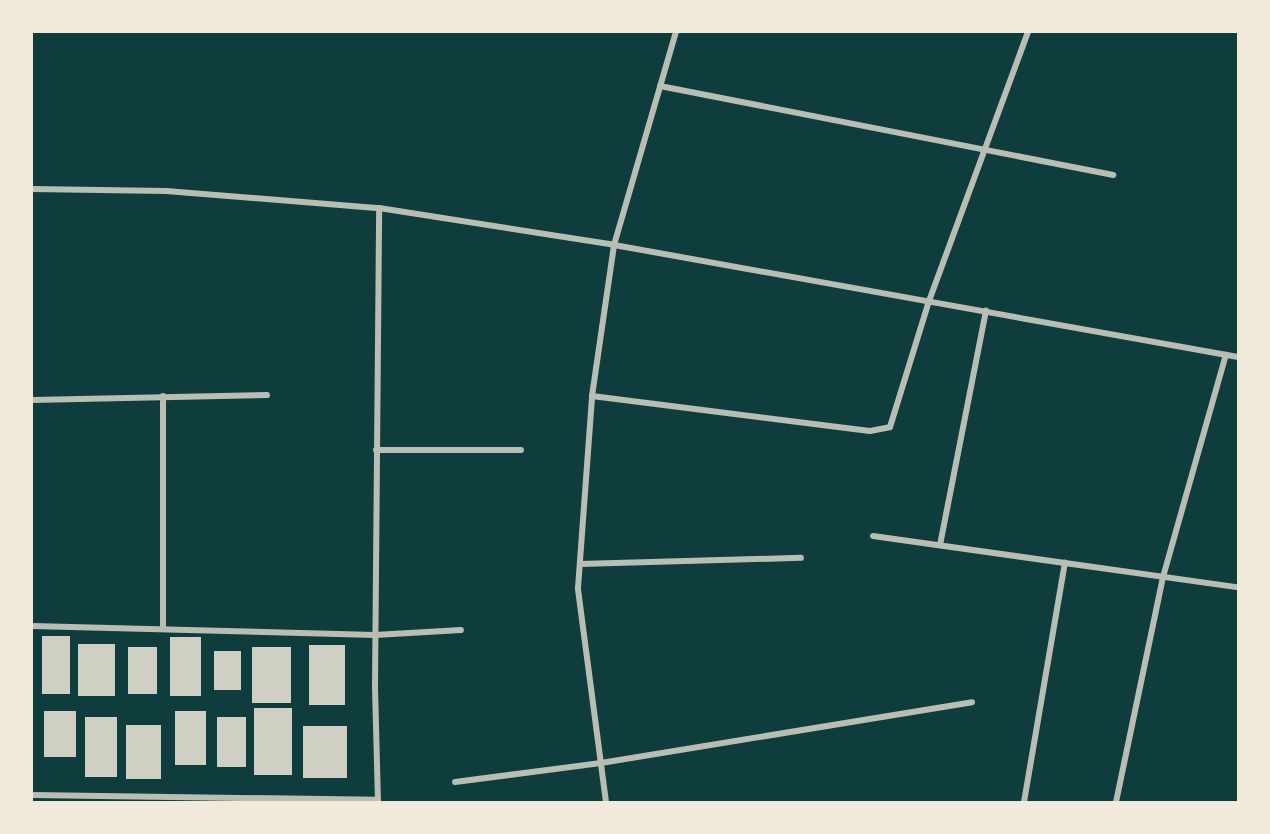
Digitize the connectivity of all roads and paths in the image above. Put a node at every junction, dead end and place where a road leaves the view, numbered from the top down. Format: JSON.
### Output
{"nodes":[{"id":1,"x":676,"y":32,"type":"edge"},
{"id":2,"x":1028,"y":32,"type":"edge"},
{"id":3,"x":660,"y":86,"type":"junction"},
{"id":4,"x":984,"y":150,"type":"junction"},
{"id":5,"x":1113,"y":175,"type":"dead end"},
{"id":6,"x":32,"y":189,"type":"edge"},
{"id":7,"x":379,"y":208,"type":"junction"},
{"id":8,"x":614,"y":245,"type":"junction"},
{"id":9,"x":929,"y":301,"type":"junction"},
{"id":10,"x":986,"y":310,"type":"junction"},
{"id":11,"x":1226,"y":355,"type":"junction"},
{"id":12,"x":1239,"y":357,"type":"edge"},
{"id":13,"x":267,"y":395,"type":"dead end"},
{"id":14,"x":163,"y":396,"type":"junction"},
{"id":15,"x":592,"y":396,"type":"junction"},
{"id":16,"x":32,"y":400,"type":"edge"},
{"id":17,"x":376,"y":450,"type":"junction"},
{"id":18,"x":521,"y":450,"type":"dead end"},
{"id":19,"x":873,"y":536,"type":"dead end"},
{"id":20,"x":940,"y":544,"type":"junction"},
{"id":21,"x":801,"y":558,"type":"dead end"},
{"id":22,"x":1065,"y":562,"type":"junction"},
{"id":23,"x":580,"y":564,"type":"junction"},
{"id":24,"x":1163,"y":577,"type":"junction"},
{"id":25,"x":1239,"y":587,"type":"edge"},
{"id":26,"x":32,"y":626,"type":"edge"},
{"id":27,"x":163,"y":629,"type":"junction"},
{"id":28,"x":461,"y":630,"type":"dead end"},
{"id":29,"x":375,"y":635,"type":"junction"},
{"id":30,"x":972,"y":702,"type":"dead end"},
{"id":31,"x":601,"y":763,"type":"junction"},
{"id":32,"x":455,"y":782,"type":"dead end"},
{"id":33,"x":32,"y":795,"type":"edge"},
{"id":34,"x":377,"y":801,"type":"edge"},
{"id":35,"x":606,"y":802,"type":"edge"},
{"id":36,"x":1024,"y":802,"type":"edge"},
{"id":37,"x":1116,"y":802,"type":"edge"}],
"edges":[{"from":1,"to":3,"type":"street"},
{"from":2,"to":4,"type":"street"},
{"from":3,"to":4,"type":"street"},
{"from":3,"to":8,"type":"street"},
{"from":4,"to":5,"type":"street"},
{"from":4,"to":9,"type":"street"},
{"from":6,"to":7,"type":"street"},
{"from":7,"to":8,"type":"street"},
{"from":7,"to":17,"type":"street"},
{"from":8,"to":9,"type":"street"},
{"from":8,"to":15,"type":"street"},
{"from":9,"to":10,"type":"street"},
{"from":9,"to":15,"type":"street"},
{"from":10,"to":11,"type":"street"},
{"from":10,"to":20,"type":"street"},
{"from":11,"to":12,"type":"street"},
{"from":11,"to":24,"type":"street"},
{"from":13,"to":14,"type":"street"},
{"from":14,"to":16,"type":"street"},
{"from":14,"to":27,"type":"street"},
{"from":15,"to":23,"type":"street"},
{"from":17,"to":18,"type":"street"},
{"from":17,"to":29,"type":"street"},
{"from":19,"to":20,"type":"street"},
{"from":20,"to":22,"type":"street"},
{"from":21,"to":23,"type":"street"},
{"from":22,"to":24,"type":"street"},
{"from":22,"to":36,"type":"street"},
{"from":23,"to":31,"type":"street"},
{"from":24,"to":25,"type":"street"},
{"from":24,"to":37,"type":"street"},
{"from":26,"to":27,"type":"street"},
{"from":27,"to":29,"type":"street"},
{"from":28,"to":29,"type":"street"},
{"from":29,"to":34,"type":"street"},
{"from":30,"to":31,"type":"street"},
{"from":31,"to":32,"type":"street"},
{"from":31,"to":35,"type":"street"},
{"from":33,"to":34,"type":"street"}]}
